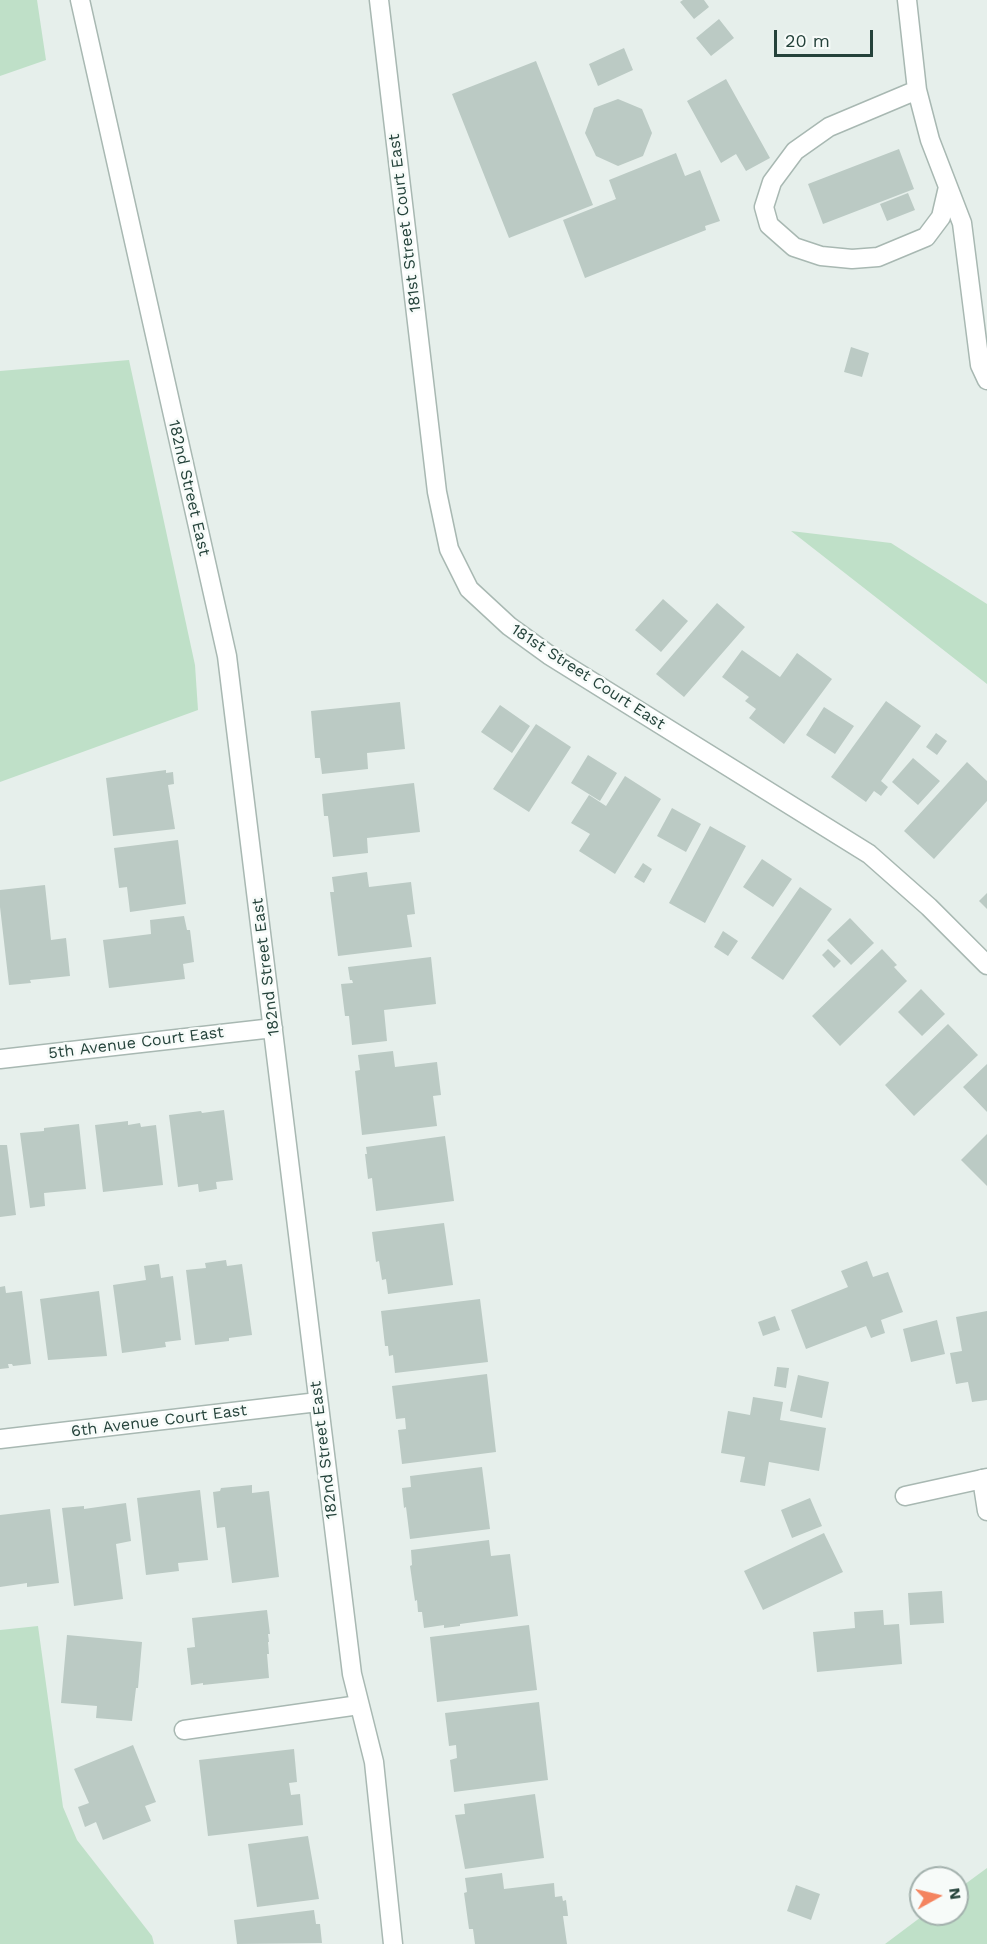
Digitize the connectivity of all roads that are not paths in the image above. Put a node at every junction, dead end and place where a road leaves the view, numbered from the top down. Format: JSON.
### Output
{"nodes":[{"id":1,"x":80,"y":0,"type":"edge"},
{"id":2,"x":379,"y":0,"type":"edge"},
{"id":3,"x":907,"y":0,"type":"edge"},
{"id":4,"x":917,"y":90,"type":"junction"},
{"id":5,"x":948,"y":187,"type":"junction"},
{"id":6,"x":987,"y":380,"type":"edge"},
{"id":7,"x":987,"y":965,"type":"edge"},
{"id":8,"x":273,"y":1028,"type":"junction"},
{"id":9,"x":0,"y":1059,"type":"edge"},
{"id":10,"x":318,"y":1402,"type":"junction"},
{"id":11,"x":0,"y":1439,"type":"edge"},
{"id":12,"x":984,"y":1479,"type":"edge"},
{"id":13,"x":905,"y":1496,"type":"dead end"},
{"id":14,"x":987,"y":1510,"type":"edge"},
{"id":15,"x":359,"y":1705,"type":"junction"},
{"id":16,"x":184,"y":1730,"type":"dead end"},
{"id":17,"x":393,"y":1944,"type":"edge"}],
"edges":[{"from":1,"to":8,"type":"street","name":"182nd Street East"},
{"from":2,"to":7,"type":"street","name":"181st Street Court East"},
{"from":3,"to":4,"type":"street"},
{"from":4,"to":5,"type":"street"},
{"from":4,"to":5,"type":"street"},
{"from":5,"to":6,"type":"street"},
{"from":8,"to":9,"type":"street","name":"5th Avenue Court East"},
{"from":8,"to":10,"type":"street","name":"182nd Street East"},
{"from":10,"to":11,"type":"street","name":"6th Avenue Court East"},
{"from":10,"to":15,"type":"street","name":"182nd Street East"},
{"from":12,"to":13,"type":"street"},
{"from":12,"to":14,"type":"street"},
{"from":15,"to":16,"type":"street"},
{"from":15,"to":17,"type":"street","name":"182nd Street East"}]}
